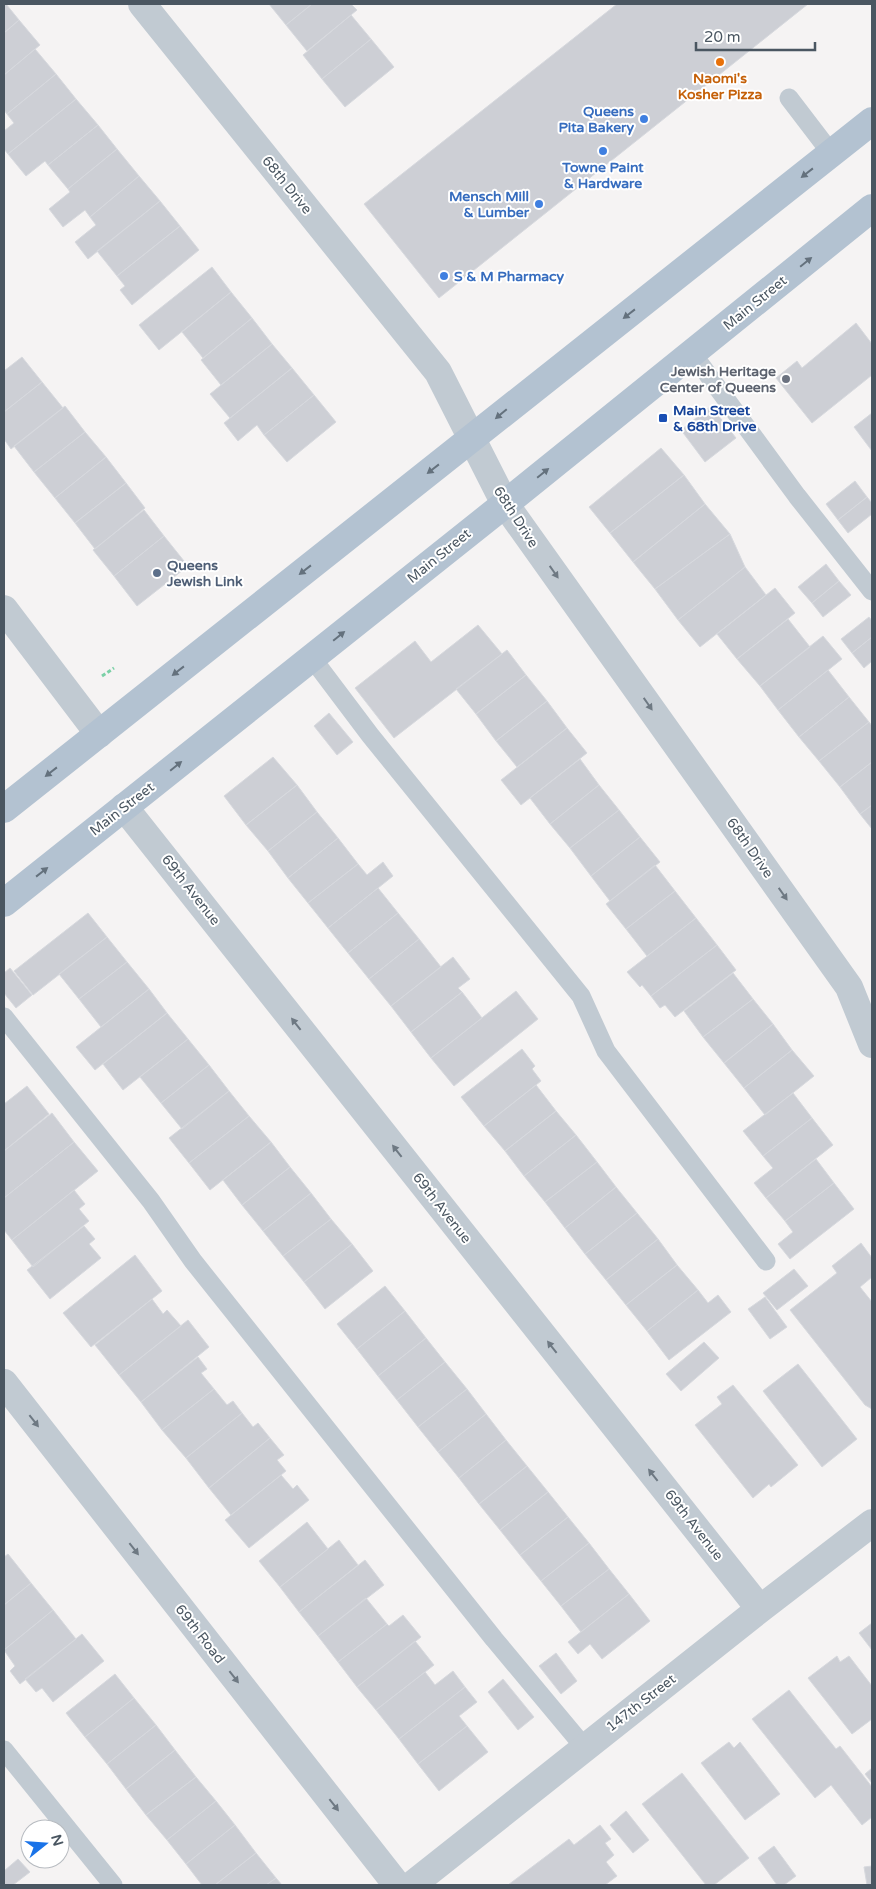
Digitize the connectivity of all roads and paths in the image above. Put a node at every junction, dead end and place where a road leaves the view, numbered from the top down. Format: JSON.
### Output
{"nodes":[{"id":1,"x":142,"y":4,"type":"edge"},
{"id":2,"x":788,"y":98,"type":"dead end"},
{"id":3,"x":872,"y":121,"type":"edge"},
{"id":4,"x":831,"y":153,"type":"junction"},
{"id":5,"x":870,"y":214,"type":"edge"},
{"id":6,"x":692,"y":354,"type":"junction"},
{"id":7,"x":472,"y":440,"type":"junction"},
{"id":8,"x":505,"y":504,"type":"junction"},
{"id":9,"x":872,"y":591,"type":"edge"},
{"id":10,"x":4,"y":609,"type":"edge"},
{"id":11,"x":312,"y":658,"type":"junction"},
{"id":12,"x":114,"y":668,"type":"dead end"},
{"id":13,"x":102,"y":676,"type":"dead end"},
{"id":14,"x":99,"y":734,"type":"junction"},
{"id":15,"x":124,"y":807,"type":"junction"},
{"id":16,"x":4,"y":809,"type":"edge"},
{"id":17,"x":4,"y":903,"type":"edge"},
{"id":18,"x":4,"y":1017,"type":"edge"},
{"id":19,"x":872,"y":1044,"type":"edge"},
{"id":20,"x":766,"y":1260,"type":"dead end"},
{"id":21,"x":4,"y":1382,"type":"edge"},
{"id":22,"x":872,"y":1523,"type":"edge"},
{"id":23,"x":760,"y":1609,"type":"junction"},
{"id":24,"x":585,"y":1748,"type":"junction"},
{"id":25,"x":4,"y":1750,"type":"edge"},
{"id":26,"x":113,"y":1885,"type":"edge"},
{"id":27,"x":397,"y":1885,"type":"edge"},
{"id":28,"x":412,"y":1885,"type":"edge"}],
"edges":[{"from":1,"to":7,"type":"street","name":"68th Drive"},
{"from":2,"to":4,"type":"lane"},
{"from":3,"to":4,"type":"main road"},
{"from":4,"to":7,"type":"main road","one_way":true},
{"from":6,"to":5,"type":"main road","name":"Main Street","one_way":true},
{"from":8,"to":6,"type":"main road","name":"Main Street","one_way":true},
{"from":6,"to":9,"type":"lane"},
{"from":7,"to":8,"type":"street","name":"68th Drive"},
{"from":7,"to":14,"type":"main road","one_way":true},
{"from":11,"to":8,"type":"main road","name":"Main Street","one_way":true},
{"from":8,"to":19,"type":"street","name":"68th Drive","one_way":true},
{"from":10,"to":14,"type":"street"},
{"from":15,"to":11,"type":"main road","name":"Main Street","one_way":true},
{"from":11,"to":20,"type":"lane"},
{"from":12,"to":13,"type":"path"},
{"from":14,"to":16,"type":"main road","one_way":true},
{"from":17,"to":15,"type":"main road","name":"Main Street","one_way":true},
{"from":23,"to":15,"type":"street","name":"69th Avenue","one_way":true},
{"from":18,"to":24,"type":"lane"},
{"from":21,"to":27,"type":"street","name":"69th Road","one_way":true},
{"from":22,"to":23,"type":"street","name":"147th Street"},
{"from":23,"to":24,"type":"street","name":"147th Street"},
{"from":24,"to":28,"type":"street","name":"147th Street"},
{"from":25,"to":26,"type":"lane"}]}
